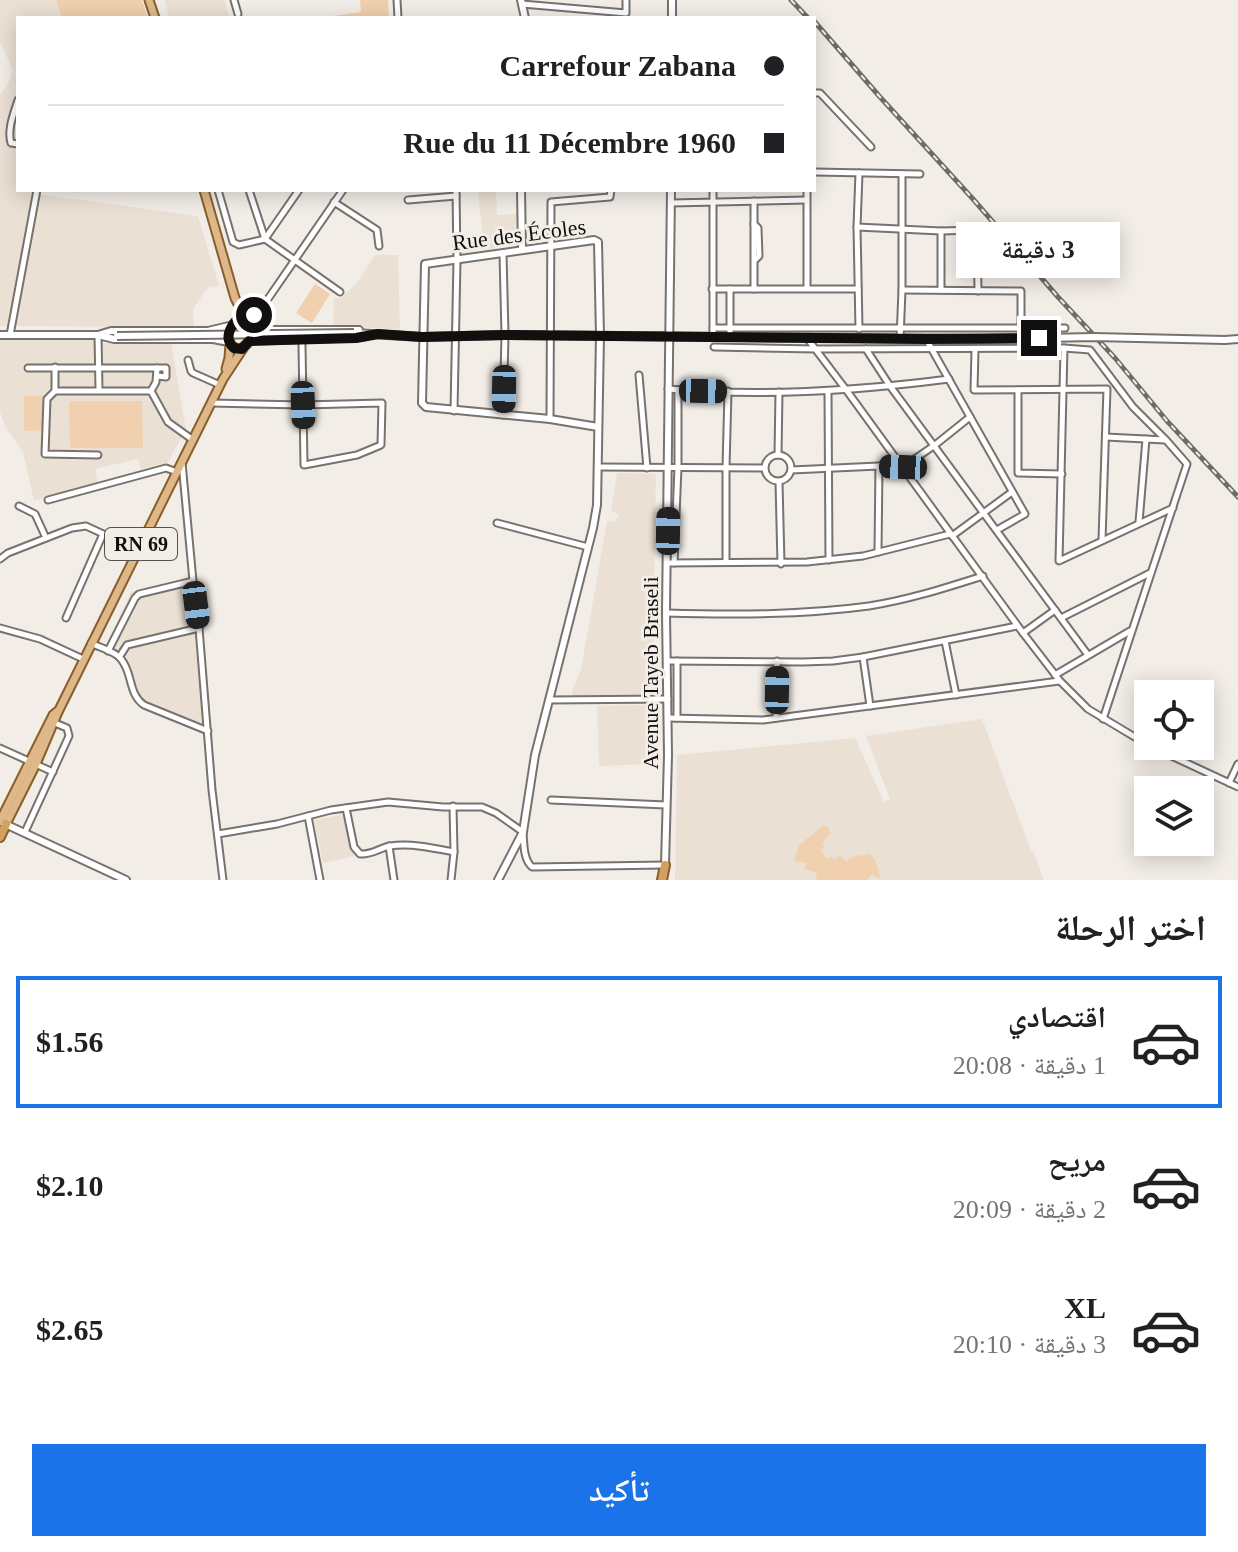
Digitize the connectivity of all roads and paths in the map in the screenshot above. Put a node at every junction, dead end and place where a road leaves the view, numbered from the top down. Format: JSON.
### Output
{"nodes":[{"id":1,"x":234,"y":0,"type":"edge"},
{"id":2,"x":626,"y":0,"type":"edge"},
{"id":3,"x":522,"y":2,"type":"edge"},
{"id":4,"x":238,"y":14,"type":"dead end"},
{"id":5,"x":816,"y":93,"type":"edge"},
{"id":6,"x":16,"y":108,"type":"edge"},
{"id":7,"x":16,"y":144,"type":"edge"},
{"id":8,"x":871,"y":147,"type":"dead end"},
{"id":9,"x":816,"y":172,"type":"edge"},
{"id":10,"x":859,"y":173,"type":"junction"},
{"id":11,"x":902,"y":174,"type":"junction"},
{"id":12,"x":920,"y":174,"type":"dead end"},
{"id":13,"x":37,"y":192,"type":"edge"},
{"id":14,"x":205,"y":192,"type":"edge"},
{"id":15,"x":219,"y":192,"type":"edge"},
{"id":16,"x":250,"y":192,"type":"edge"},
{"id":17,"x":298,"y":192,"type":"edge"},
{"id":18,"x":521,"y":192,"type":"edge"},
{"id":19,"x":611,"y":192,"type":"edge"},
{"id":20,"x":671,"y":192,"type":"edge"},
{"id":21,"x":713,"y":192,"type":"edge"},
{"id":22,"x":807,"y":192,"type":"edge"},
{"id":23,"x":456,"y":193,"type":"edge"},
{"id":24,"x":339,"y":196,"type":"edge"},
{"id":25,"x":408,"y":200,"type":"dead end"},
{"id":26,"x":806,"y":200,"type":"junction"},
{"id":27,"x":712,"y":201,"type":"junction"},
{"id":28,"x":754,"y":201,"type":"junction"},
{"id":29,"x":671,"y":203,"type":"junction"},
{"id":30,"x":857,"y":227,"type":"junction"},
{"id":31,"x":902,"y":229,"type":"junction"},
{"id":32,"x":941,"y":231,"type":"junction"},
{"id":33,"x":265,"y":239,"type":"junction"},
{"id":34,"x":379,"y":246,"type":"dead end"},
{"id":35,"x":551,"y":246,"type":"junction"},
{"id":36,"x":522,"y":250,"type":"junction"},
{"id":37,"x":503,"y":253,"type":"junction"},
{"id":38,"x":457,"y":260,"type":"junction"},
{"id":39,"x":295,"y":261,"type":"junction"},
{"id":40,"x":807,"y":288,"type":"junction"},
{"id":41,"x":712,"y":289,"type":"junction"},
{"id":42,"x":730,"y":289,"type":"junction"},
{"id":43,"x":754,"y":289,"type":"junction"},
{"id":44,"x":858,"y":289,"type":"junction"},
{"id":45,"x":902,"y":290,"type":"junction"},
{"id":46,"x":941,"y":290,"type":"junction"},
{"id":47,"x":978,"y":291,"type":"junction"},
{"id":48,"x":340,"y":292,"type":"dead end"},
{"id":49,"x":235,"y":298,"type":"junction"},
{"id":50,"x":249,"y":323,"type":"junction"},
{"id":51,"x":233,"y":324,"type":"junction"},
{"id":52,"x":730,"y":327,"type":"junction"},
{"id":53,"x":713,"y":328,"type":"junction"},
{"id":54,"x":1021,"y":328,"type":"junction"},
{"id":55,"x":1065,"y":328,"type":"dead end"},
{"id":56,"x":859,"y":329,"type":"junction"},
{"id":57,"x":900,"y":329,"type":"junction"},
{"id":58,"x":378,"y":334,"type":"junction"},
{"id":59,"x":0,"y":335,"type":"edge"},
{"id":60,"x":10,"y":335,"type":"junction"},
{"id":61,"x":98,"y":335,"type":"junction"},
{"id":62,"x":505,"y":335,"type":"junction"},
{"id":63,"x":455,"y":336,"type":"junction"},
{"id":64,"x":551,"y":336,"type":"junction"},
{"id":65,"x":600,"y":336,"type":"junction"},
{"id":66,"x":422,"y":337,"type":"junction"},
{"id":67,"x":670,"y":337,"type":"junction"},
{"id":68,"x":713,"y":337,"type":"junction"},
{"id":69,"x":730,"y":337,"type":"junction"},
{"id":70,"x":807,"y":338,"type":"junction"},
{"id":71,"x":900,"y":339,"type":"junction"},
{"id":72,"x":926,"y":339,"type":"junction"},
{"id":73,"x":1238,"y":340,"type":"edge"},
{"id":74,"x":229,"y":343,"type":"junction"},
{"id":75,"x":247,"y":344,"type":"junction"},
{"id":76,"x":302,"y":345,"type":"dead end"},
{"id":77,"x":714,"y":347,"type":"dead end"},
{"id":78,"x":865,"y":348,"type":"junction"},
{"id":79,"x":931,"y":348,"type":"junction"},
{"id":80,"x":1064,"y":348,"type":"junction"},
{"id":81,"x":816,"y":349,"type":"junction"},
{"id":82,"x":975,"y":349,"type":"junction"},
{"id":83,"x":188,"y":360,"type":"dead end"},
{"id":84,"x":55,"y":367,"type":"junction"},
{"id":85,"x":99,"y":367,"type":"junction"},
{"id":86,"x":28,"y":368,"type":"dead end"},
{"id":87,"x":639,"y":375,"type":"dead end"},
{"id":88,"x":949,"y":379,"type":"junction"},
{"id":89,"x":222,"y":382,"type":"junction"},
{"id":90,"x":890,"y":386,"type":"junction"},
{"id":91,"x":668,"y":389,"type":"junction"},
{"id":92,"x":1063,"y":389,"type":"junction"},
{"id":93,"x":678,"y":390,"type":"junction"},
{"id":94,"x":1018,"y":390,"type":"junction"},
{"id":95,"x":55,"y":391,"type":"junction"},
{"id":96,"x":99,"y":391,"type":"junction"},
{"id":97,"x":151,"y":391,"type":"junction"},
{"id":98,"x":728,"y":391,"type":"junction"},
{"id":99,"x":828,"y":391,"type":"junction"},
{"id":100,"x":847,"y":391,"type":"junction"},
{"id":101,"x":779,"y":392,"type":"junction"},
{"id":102,"x":211,"y":403,"type":"junction"},
{"id":103,"x":303,"y":405,"type":"junction"},
{"id":104,"x":454,"y":411,"type":"junction"},
{"id":105,"x":503,"y":415,"type":"junction"},
{"id":106,"x":970,"y":417,"type":"junction"},
{"id":107,"x":550,"y":419,"type":"junction"},
{"id":108,"x":598,"y":427,"type":"junction"},
{"id":109,"x":1106,"y":437,"type":"junction"},
{"id":110,"x":1146,"y":439,"type":"junction"},
{"id":111,"x":193,"y":440,"type":"junction"},
{"id":112,"x":1166,"y":440,"type":"junction"},
{"id":113,"x":935,"y":445,"type":"junction"},
{"id":114,"x":98,"y":455,"type":"dead end"},
{"id":115,"x":778,"y":455,"type":"junction"},
{"id":116,"x":182,"y":463,"type":"junction"},
{"id":117,"x":879,"y":466,"type":"junction"},
{"id":118,"x":598,"y":467,"type":"junction"},
{"id":119,"x":903,"y":467,"type":"junction"},
{"id":120,"x":647,"y":468,"type":"junction"},
{"id":121,"x":668,"y":468,"type":"junction"},
{"id":122,"x":678,"y":468,"type":"junction"},
{"id":123,"x":726,"y":468,"type":"junction"},
{"id":124,"x":764,"y":468,"type":"junction"},
{"id":125,"x":829,"y":468,"type":"junction"},
{"id":126,"x":791,"y":470,"type":"junction"},
{"id":127,"x":178,"y":472,"type":"junction"},
{"id":128,"x":1062,"y":474,"type":"junction"},
{"id":129,"x":779,"y":482,"type":"junction"},
{"id":130,"x":1013,"y":492,"type":"junction"},
{"id":131,"x":48,"y":500,"type":"dead end"},
{"id":132,"x":19,"y":506,"type":"dead end"},
{"id":133,"x":1173,"y":508,"type":"junction"},
{"id":134,"x":983,"y":512,"type":"junction"},
{"id":135,"x":1139,"y":522,"type":"junction"},
{"id":136,"x":497,"y":523,"type":"dead end"},
{"id":137,"x":997,"y":530,"type":"junction"},
{"id":138,"x":103,"y":534,"type":"junction"},
{"id":139,"x":951,"y":535,"type":"junction"},
{"id":140,"x":46,"y":538,"type":"junction"},
{"id":141,"x":1102,"y":540,"type":"junction"},
{"id":142,"x":588,"y":547,"type":"junction"},
{"id":143,"x":138,"y":550,"type":"junction"},
{"id":144,"x":878,"y":552,"type":"junction"},
{"id":145,"x":0,"y":559,"type":"edge"},
{"id":146,"x":829,"y":560,"type":"junction"},
{"id":147,"x":671,"y":563,"type":"junction"},
{"id":148,"x":726,"y":563,"type":"junction"},
{"id":149,"x":781,"y":564,"type":"junction"},
{"id":150,"x":1151,"y":573,"type":"junction"},
{"id":151,"x":983,"y":576,"type":"junction"},
{"id":152,"x":193,"y":581,"type":"junction"},
{"id":153,"x":1055,"y":610,"type":"junction"},
{"id":154,"x":666,"y":613,"type":"junction"},
{"id":155,"x":66,"y":618,"type":"dead end"},
{"id":156,"x":1061,"y":618,"type":"junction"},
{"id":157,"x":1017,"y":626,"type":"junction"},
{"id":158,"x":0,"y":628,"type":"edge"},
{"id":159,"x":199,"y":628,"type":"junction"},
{"id":160,"x":1131,"y":631,"type":"junction"},
{"id":161,"x":1023,"y":633,"type":"junction"},
{"id":162,"x":945,"y":641,"type":"junction"},
{"id":163,"x":91,"y":643,"type":"junction"},
{"id":164,"x":108,"y":651,"type":"junction"},
{"id":165,"x":1088,"y":655,"type":"junction"},
{"id":166,"x":120,"y":656,"type":"junction"},
{"id":167,"x":863,"y":657,"type":"junction"},
{"id":168,"x":83,"y":659,"type":"junction"},
{"id":169,"x":667,"y":661,"type":"junction"},
{"id":170,"x":677,"y":661,"type":"junction"},
{"id":171,"x":777,"y":661,"type":"junction"},
{"id":172,"x":1055,"y":675,"type":"junction"},
{"id":173,"x":1060,"y":681,"type":"junction"},
{"id":174,"x":956,"y":695,"type":"junction"},
{"id":175,"x":668,"y":699,"type":"junction"},
{"id":176,"x":549,"y":700,"type":"junction"},
{"id":177,"x":870,"y":706,"type":"junction"},
{"id":178,"x":59,"y":710,"type":"junction"},
{"id":179,"x":668,"y":718,"type":"junction"},
{"id":180,"x":677,"y":718,"type":"junction"},
{"id":181,"x":776,"y":718,"type":"junction"},
{"id":182,"x":1103,"y":719,"type":"junction"},
{"id":183,"x":55,"y":723,"type":"junction"},
{"id":184,"x":208,"y":731,"type":"junction"},
{"id":185,"x":1134,"y":737,"type":"edge"},
{"id":186,"x":0,"y":748,"type":"edge"},
{"id":187,"x":1179,"y":760,"type":"edge"},
{"id":188,"x":33,"y":763,"type":"junction"},
{"id":189,"x":1238,"y":764,"type":"edge"},
{"id":190,"x":53,"y":772,"type":"junction"},
{"id":191,"x":1229,"y":783,"type":"junction"},
{"id":192,"x":1238,"y":787,"type":"edge"},
{"id":193,"x":551,"y":800,"type":"dead end"},
{"id":194,"x":666,"y":805,"type":"junction"},
{"id":195,"x":453,"y":806,"type":"junction"},
{"id":196,"x":346,"y":808,"type":"junction"},
{"id":197,"x":308,"y":816,"type":"junction"},
{"id":198,"x":3,"y":822,"type":"edge"},
{"id":199,"x":25,"y":832,"type":"junction"},
{"id":200,"x":523,"y":832,"type":"junction"},
{"id":201,"x":218,"y":834,"type":"junction"},
{"id":202,"x":0,"y":837,"type":"edge"},
{"id":203,"x":389,"y":846,"type":"junction"},
{"id":204,"x":515,"y":847,"type":"junction"},
{"id":205,"x":454,"y":852,"type":"junction"},
{"id":206,"x":525,"y":853,"type":"junction"},
{"id":207,"x":665,"y":865,"type":"junction"},
{"id":208,"x":126,"y":880,"type":"edge"},
{"id":209,"x":223,"y":880,"type":"edge"},
{"id":210,"x":320,"y":880,"type":"edge"},
{"id":211,"x":394,"y":880,"type":"edge"},
{"id":212,"x":451,"y":880,"type":"edge"},
{"id":213,"x":498,"y":880,"type":"edge"},
{"id":214,"x":664,"y":880,"type":"edge"}],
"edges":[{"from":1,"to":4,"type":"street"},
{"from":2,"to":3,"type":"street"},
{"from":5,"to":8,"type":"street"},
{"from":6,"to":7,"type":"street"},
{"from":9,"to":10,"type":"street"},
{"from":10,"to":11,"type":"street"},
{"from":10,"to":30,"type":"street"},
{"from":11,"to":12,"type":"street"},
{"from":11,"to":31,"type":"street"},
{"from":13,"to":60,"type":"street"},
{"from":14,"to":49,"type":"main road"},
{"from":15,"to":33,"type":"street"},
{"from":16,"to":33,"type":"street"},
{"from":17,"to":33,"type":"street"},
{"from":18,"to":36,"type":"main road"},
{"from":19,"to":35,"type":"street"},
{"from":20,"to":29,"type":"main road","name":"Avenue Tayeb Braseli"},
{"from":21,"to":27,"type":"street"},
{"from":22,"to":26,"type":"street"},
{"from":23,"to":25,"type":"street"},
{"from":23,"to":38,"type":"street"},
{"from":24,"to":34,"type":"street"},
{"from":24,"to":39,"type":"street"},
{"from":26,"to":28,"type":"street"},
{"from":26,"to":40,"type":"street"},
{"from":27,"to":28,"type":"street"},
{"from":27,"to":29,"type":"street"},
{"from":27,"to":41,"type":"street"},
{"from":28,"to":43,"type":"street"},
{"from":29,"to":67,"type":"main road","name":"Avenue Tayeb Braseli"},
{"from":30,"to":31,"type":"street"},
{"from":30,"to":44,"type":"street"},
{"from":31,"to":32,"type":"street"},
{"from":31,"to":45,"type":"street"},
{"from":32,"to":46,"type":"street"},
{"from":32,"to":47,"type":"street"},
{"from":33,"to":39,"type":"street"},
{"from":35,"to":36,"type":"main road","name":"Rue des Écoles"},
{"from":35,"to":64,"type":"street"},
{"from":35,"to":65,"type":"main road","name":"Rue des Écoles"},
{"from":36,"to":37,"type":"main road","name":"Rue des Écoles"},
{"from":37,"to":38,"type":"main road","name":"Rue des Écoles"},
{"from":37,"to":62,"type":"street"},
{"from":38,"to":63,"type":"street"},
{"from":38,"to":66,"type":"main road","name":"Rue des Écoles"},
{"from":39,"to":48,"type":"street"},
{"from":39,"to":50,"type":"street"},
{"from":40,"to":43,"type":"street"},
{"from":40,"to":44,"type":"street"},
{"from":41,"to":42,"type":"street"},
{"from":41,"to":53,"type":"street"},
{"from":42,"to":43,"type":"street"},
{"from":42,"to":52,"type":"street"},
{"from":44,"to":56,"type":"street"},
{"from":45,"to":46,"type":"street"},
{"from":45,"to":57,"type":"street"},
{"from":46,"to":47,"type":"street"},
{"from":47,"to":54,"type":"street"},
{"from":49,"to":50,"type":"main road"},
{"from":49,"to":51,"type":"main road"},
{"from":50,"to":51,"type":"main road"},
{"from":50,"to":58,"type":"main road"},
{"from":50,"to":75,"type":"main road"},
{"from":51,"to":61,"type":"main road"},
{"from":51,"to":74,"type":"main road"},
{"from":52,"to":53,"type":"street"},
{"from":52,"to":56,"type":"street"},
{"from":52,"to":69,"type":"street"},
{"from":53,"to":68,"type":"street"},
{"from":54,"to":55,"type":"street"},
{"from":54,"to":57,"type":"street"},
{"from":56,"to":57,"type":"street"},
{"from":57,"to":71,"type":"street"},
{"from":58,"to":61,"type":"main road","bridge":true},
{"from":58,"to":66,"type":"main road"},
{"from":58,"to":75,"type":"main road"},
{"from":59,"to":60,"type":"main road"},
{"from":60,"to":61,"type":"main road"},
{"from":61,"to":74,"type":"main road"},
{"from":61,"to":85,"type":"street"},
{"from":62,"to":63,"type":"main road"},
{"from":62,"to":64,"type":"main road"},
{"from":62,"to":105,"type":"street"},
{"from":63,"to":66,"type":"main road"},
{"from":63,"to":104,"type":"street"},
{"from":64,"to":65,"type":"main road"},
{"from":64,"to":107,"type":"street"},
{"from":65,"to":67,"type":"main road"},
{"from":65,"to":108,"type":"main road"},
{"from":66,"to":104,"type":"main road"},
{"from":67,"to":68,"type":"main road"},
{"from":67,"to":91,"type":"main road","name":"Avenue Tayeb Braseli"},
{"from":68,"to":69,"type":"main road"},
{"from":69,"to":70,"type":"main road"},
{"from":70,"to":71,"type":"main road"},
{"from":70,"to":81,"type":"street"},
{"from":71,"to":72,"type":"main road"},
{"from":72,"to":73,"type":"main road","bridge":true},
{"from":72,"to":79,"type":"street"},
{"from":74,"to":75,"type":"main road"},
{"from":74,"to":89,"type":"main road"},
{"from":75,"to":89,"type":"main road"},
{"from":76,"to":103,"type":"street"},
{"from":77,"to":81,"type":"street"},
{"from":78,"to":79,"type":"street"},
{"from":78,"to":81,"type":"street"},
{"from":78,"to":90,"type":"street"},
{"from":79,"to":82,"type":"street"},
{"from":79,"to":88,"type":"street"},
{"from":80,"to":82,"type":"street"},
{"from":80,"to":92,"type":"street"},
{"from":80,"to":112,"type":"street"},
{"from":81,"to":100,"type":"street"},
{"from":82,"to":94,"type":"street"},
{"from":83,"to":89,"type":"street"},
{"from":84,"to":85,"type":"street"},
{"from":84,"to":86,"type":"street"},
{"from":84,"to":95,"type":"street"},
{"from":85,"to":96,"type":"street"},
{"from":85,"to":97,"type":"street"},
{"from":87,"to":120,"type":"street"},
{"from":88,"to":90,"type":"street"},
{"from":88,"to":106,"type":"street"},
{"from":89,"to":102,"type":"main road","number":"RN 69"},
{"from":90,"to":100,"type":"street"},
{"from":90,"to":113,"type":"street"},
{"from":91,"to":93,"type":"street"},
{"from":91,"to":121,"type":"main road","name":"Avenue Tayeb Braseli"},
{"from":92,"to":94,"type":"street"},
{"from":92,"to":109,"type":"street"},
{"from":92,"to":128,"type":"street"},
{"from":93,"to":98,"type":"street"},
{"from":93,"to":122,"type":"street"},
{"from":94,"to":128,"type":"street"},
{"from":95,"to":96,"type":"street"},
{"from":95,"to":114,"type":"street"},
{"from":96,"to":97,"type":"street"},
{"from":97,"to":111,"type":"street"},
{"from":98,"to":101,"type":"street"},
{"from":98,"to":123,"type":"street"},
{"from":99,"to":100,"type":"street"},
{"from":99,"to":101,"type":"street"},
{"from":99,"to":125,"type":"street"},
{"from":100,"to":119,"type":"street"},
{"from":101,"to":115,"type":"street"},
{"from":102,"to":103,"type":"street"},
{"from":102,"to":111,"type":"main road","number":"RN 69"},
{"from":103,"to":103,"type":"street"},
{"from":104,"to":105,"type":"main road"},
{"from":105,"to":107,"type":"main road"},
{"from":106,"to":113,"type":"street"},
{"from":106,"to":130,"type":"street"},
{"from":107,"to":108,"type":"main road"},
{"from":108,"to":118,"type":"main road"},
{"from":109,"to":110,"type":"street"},
{"from":109,"to":141,"type":"street"},
{"from":110,"to":112,"type":"street"},
{"from":110,"to":135,"type":"street"},
{"from":111,"to":116,"type":"main road","number":"RN 69"},
{"from":112,"to":133,"type":"street"},
{"from":113,"to":119,"type":"street"},
{"from":113,"to":134,"type":"street"},
{"from":115,"to":124,"type":"street"},
{"from":115,"to":126,"type":"street"},
{"from":116,"to":127,"type":"main road","number":"RN 69"},
{"from":116,"to":152,"type":"street"},
{"from":117,"to":119,"type":"street"},
{"from":117,"to":125,"type":"street"},
{"from":117,"to":144,"type":"street"},
{"from":118,"to":120,"type":"street"},
{"from":118,"to":142,"type":"main road"},
{"from":119,"to":139,"type":"street"},
{"from":120,"to":121,"type":"street"},
{"from":121,"to":122,"type":"street"},
{"from":121,"to":147,"type":"main road","name":"Avenue Tayeb Braseli"},
{"from":122,"to":123,"type":"street"},
{"from":122,"to":147,"type":"street"},
{"from":123,"to":124,"type":"street"},
{"from":123,"to":148,"type":"street"},
{"from":124,"to":129,"type":"street"},
{"from":125,"to":126,"type":"street"},
{"from":125,"to":146,"type":"street"},
{"from":126,"to":129,"type":"street"},
{"from":127,"to":131,"type":"street"},
{"from":127,"to":143,"type":"main road","number":"RN 69"},
{"from":128,"to":141,"type":"street"},
{"from":129,"to":149,"type":"street"},
{"from":130,"to":134,"type":"street"},
{"from":130,"to":137,"type":"street"},
{"from":132,"to":140,"type":"street"},
{"from":133,"to":135,"type":"street"},
{"from":133,"to":150,"type":"street"},
{"from":134,"to":137,"type":"street"},
{"from":134,"to":139,"type":"street"},
{"from":135,"to":141,"type":"street"},
{"from":136,"to":142,"type":"street"},
{"from":137,"to":153,"type":"street"},
{"from":138,"to":140,"type":"street"},
{"from":138,"to":143,"type":"street"},
{"from":138,"to":155,"type":"street"},
{"from":139,"to":144,"type":"street"},
{"from":139,"to":151,"type":"street"},
{"from":140,"to":145,"type":"street"},
{"from":142,"to":176,"type":"main road"},
{"from":143,"to":163,"type":"main road","number":"RN 69"},
{"from":144,"to":146,"type":"street"},
{"from":146,"to":149,"type":"street"},
{"from":147,"to":148,"type":"street"},
{"from":147,"to":154,"type":"main road","name":"Avenue Tayeb Braseli"},
{"from":148,"to":149,"type":"street"},
{"from":150,"to":156,"type":"street"},
{"from":150,"to":160,"type":"street"},
{"from":151,"to":154,"type":"street"},
{"from":151,"to":157,"type":"street"},
{"from":152,"to":159,"type":"street"},
{"from":152,"to":164,"type":"street"},
{"from":153,"to":156,"type":"street"},
{"from":153,"to":161,"type":"street"},
{"from":154,"to":169,"type":"main road","name":"Avenue Tayeb Braseli"},
{"from":156,"to":165,"type":"street"},
{"from":157,"to":161,"type":"street"},
{"from":157,"to":162,"type":"street"},
{"from":158,"to":168,"type":"street"},
{"from":159,"to":166,"type":"street"},
{"from":159,"to":184,"type":"street"},
{"from":160,"to":165,"type":"street"},
{"from":160,"to":182,"type":"street"},
{"from":161,"to":172,"type":"street"},
{"from":162,"to":167,"type":"street"},
{"from":162,"to":174,"type":"street"},
{"from":163,"to":164,"type":"street"},
{"from":163,"to":168,"type":"main road","number":"RN 69"},
{"from":164,"to":166,"type":"street"},
{"from":165,"to":172,"type":"street"},
{"from":166,"to":184,"type":"street"},
{"from":167,"to":171,"type":"street"},
{"from":167,"to":177,"type":"street"},
{"from":168,"to":178,"type":"main road","number":"RN 69"},
{"from":169,"to":170,"type":"street"},
{"from":169,"to":175,"type":"main road","name":"Avenue Tayeb Braseli"},
{"from":170,"to":171,"type":"street"},
{"from":170,"to":180,"type":"street"},
{"from":171,"to":181,"type":"street"},
{"from":172,"to":173,"type":"street"},
{"from":173,"to":174,"type":"street"},
{"from":173,"to":182,"type":"street"},
{"from":174,"to":177,"type":"street"},
{"from":175,"to":176,"type":"street"},
{"from":175,"to":179,"type":"main road","name":"Avenue Tayeb Braseli"},
{"from":176,"to":200,"type":"main road"},
{"from":177,"to":181,"type":"street"},
{"from":178,"to":183,"type":"main road","number":"RN 69"},
{"from":178,"to":188,"type":"main road","number":"RN 69"},
{"from":179,"to":180,"type":"street"},
{"from":179,"to":194,"type":"main road","name":"Avenue Tayeb Braseli"},
{"from":180,"to":181,"type":"street"},
{"from":182,"to":185,"type":"street"},
{"from":183,"to":188,"type":"main road","number":"RN 69"},
{"from":183,"to":190,"type":"street"},
{"from":184,"to":201,"type":"street"},
{"from":186,"to":188,"type":"street"},
{"from":187,"to":191,"type":"street"},
{"from":188,"to":190,"type":"street"},
{"from":188,"to":198,"type":"main road","number":"RN 69"},
{"from":189,"to":191,"type":"street"},
{"from":190,"to":199,"type":"street"},
{"from":191,"to":192,"type":"street"},
{"from":193,"to":194,"type":"street"},
{"from":194,"to":207,"type":"main road","name":"Avenue Tayeb Braseli"},
{"from":195,"to":196,"type":"street"},
{"from":195,"to":200,"type":"street"},
{"from":195,"to":205,"type":"street"},
{"from":196,"to":197,"type":"street"},
{"from":196,"to":203,"type":"street"},
{"from":197,"to":201,"type":"street"},
{"from":197,"to":210,"type":"street"},
{"from":198,"to":199,"type":"main road"},
{"from":198,"to":202,"type":"highway","number":"RN 69"},
{"from":199,"to":208,"type":"main road"},
{"from":200,"to":204,"type":"main road"},
{"from":200,"to":206,"type":"street"},
{"from":201,"to":209,"type":"street"},
{"from":203,"to":205,"type":"street"},
{"from":203,"to":211,"type":"street"},
{"from":204,"to":206,"type":"street"},
{"from":204,"to":213,"type":"main road"},
{"from":205,"to":212,"type":"street"},
{"from":206,"to":207,"type":"street"},
{"from":207,"to":214,"type":"highway"}]}
